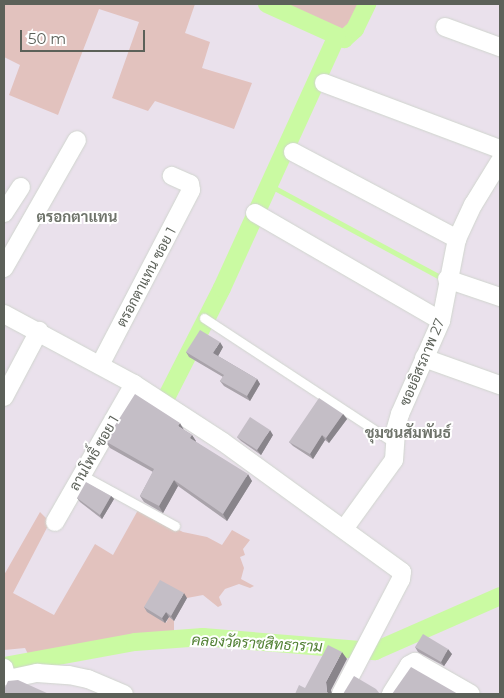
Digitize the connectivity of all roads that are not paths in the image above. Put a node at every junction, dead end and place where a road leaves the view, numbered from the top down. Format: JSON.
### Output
{"nodes":[{"id":1,"x":445,"y":27,"type":"dead end"},
{"id":2,"x":500,"y":48,"type":"edge"},
{"id":3,"x":324,"y":83,"type":"dead end"},
{"id":4,"x":77,"y":140,"type":"dead end"},
{"id":5,"x":500,"y":149,"type":"edge"},
{"id":6,"x":293,"y":152,"type":"dead end"},
{"id":7,"x":500,"y":162,"type":"edge"},
{"id":8,"x":172,"y":176,"type":"dead end"},
{"id":9,"x":21,"y":187,"type":"dead end"},
{"id":10,"x":4,"y":213,"type":"edge"},
{"id":11,"x":256,"y":213,"type":"dead end"},
{"id":12,"x":457,"y":239,"type":"junction"},
{"id":13,"x":4,"y":268,"type":"edge"},
{"id":14,"x":447,"y":279,"type":"junction"},
{"id":15,"x":500,"y":297,"type":"edge"},
{"id":16,"x":4,"y":314,"type":"edge"},
{"id":17,"x":204,"y":318,"type":"dead end"},
{"id":18,"x":441,"y":321,"type":"junction"},
{"id":19,"x":39,"y":331,"type":"junction"},
{"id":20,"x":424,"y":358,"type":"junction"},
{"id":21,"x":100,"y":365,"type":"junction"},
{"id":22,"x":134,"y":384,"type":"junction"},
{"id":23,"x":500,"y":385,"type":"edge"},
{"id":24,"x":4,"y":397,"type":"edge"},
{"id":25,"x":394,"y":443,"type":"junction"},
{"id":26,"x":82,"y":475,"type":"junction"},
{"id":27,"x":55,"y":522,"type":"dead end"},
{"id":28,"x":175,"y":526,"type":"dead end"},
{"id":29,"x":344,"y":529,"type":"junction"},
{"id":30,"x":7,"y":673,"type":"edge"},
{"id":31,"x":124,"y":694,"type":"edge"},
{"id":32,"x":341,"y":694,"type":"edge"},
{"id":33,"x":391,"y":694,"type":"edge"},
{"id":34,"x":471,"y":694,"type":"edge"}],
"edges":[{"from":1,"to":2,"type":"street"},
{"from":3,"to":5,"type":"street"},
{"from":4,"to":13,"type":"street"},
{"from":6,"to":12,"type":"street"},
{"from":7,"to":12,"type":"street","name":"ซอยอิสรภาพ 27"},
{"from":8,"to":21,"type":"street","name":"ตรอกตาแทน ซอย 1"},
{"from":9,"to":10,"type":"street"},
{"from":11,"to":18,"type":"street"},
{"from":12,"to":14,"type":"street","name":"ซอยอิสรภาพ 27"},
{"from":14,"to":15,"type":"street"},
{"from":14,"to":18,"type":"street","name":"ซอยอิสรภาพ 27"},
{"from":16,"to":19,"type":"street"},
{"from":17,"to":25,"type":"lane"},
{"from":18,"to":20,"type":"street","name":"ซอยอิสรภาพ 27"},
{"from":19,"to":21,"type":"street"},
{"from":19,"to":24,"type":"street"},
{"from":20,"to":23,"type":"street"},
{"from":20,"to":25,"type":"street","name":"ซอยอิสรภาพ 27"},
{"from":21,"to":22,"type":"street"},
{"from":22,"to":26,"type":"street","name":"ลานโพธิ์ ซอย 1"},
{"from":22,"to":29,"type":"street"},
{"from":25,"to":29,"type":"street","name":"ซอยอิสรภาพ 27"},
{"from":26,"to":27,"type":"street","name":"ลานโพธิ์ ซอย 1"},
{"from":26,"to":28,"type":"lane"},
{"from":29,"to":32,"type":"street"},
{"from":30,"to":31,"type":"street"},
{"from":33,"to":34,"type":"street"}]}
